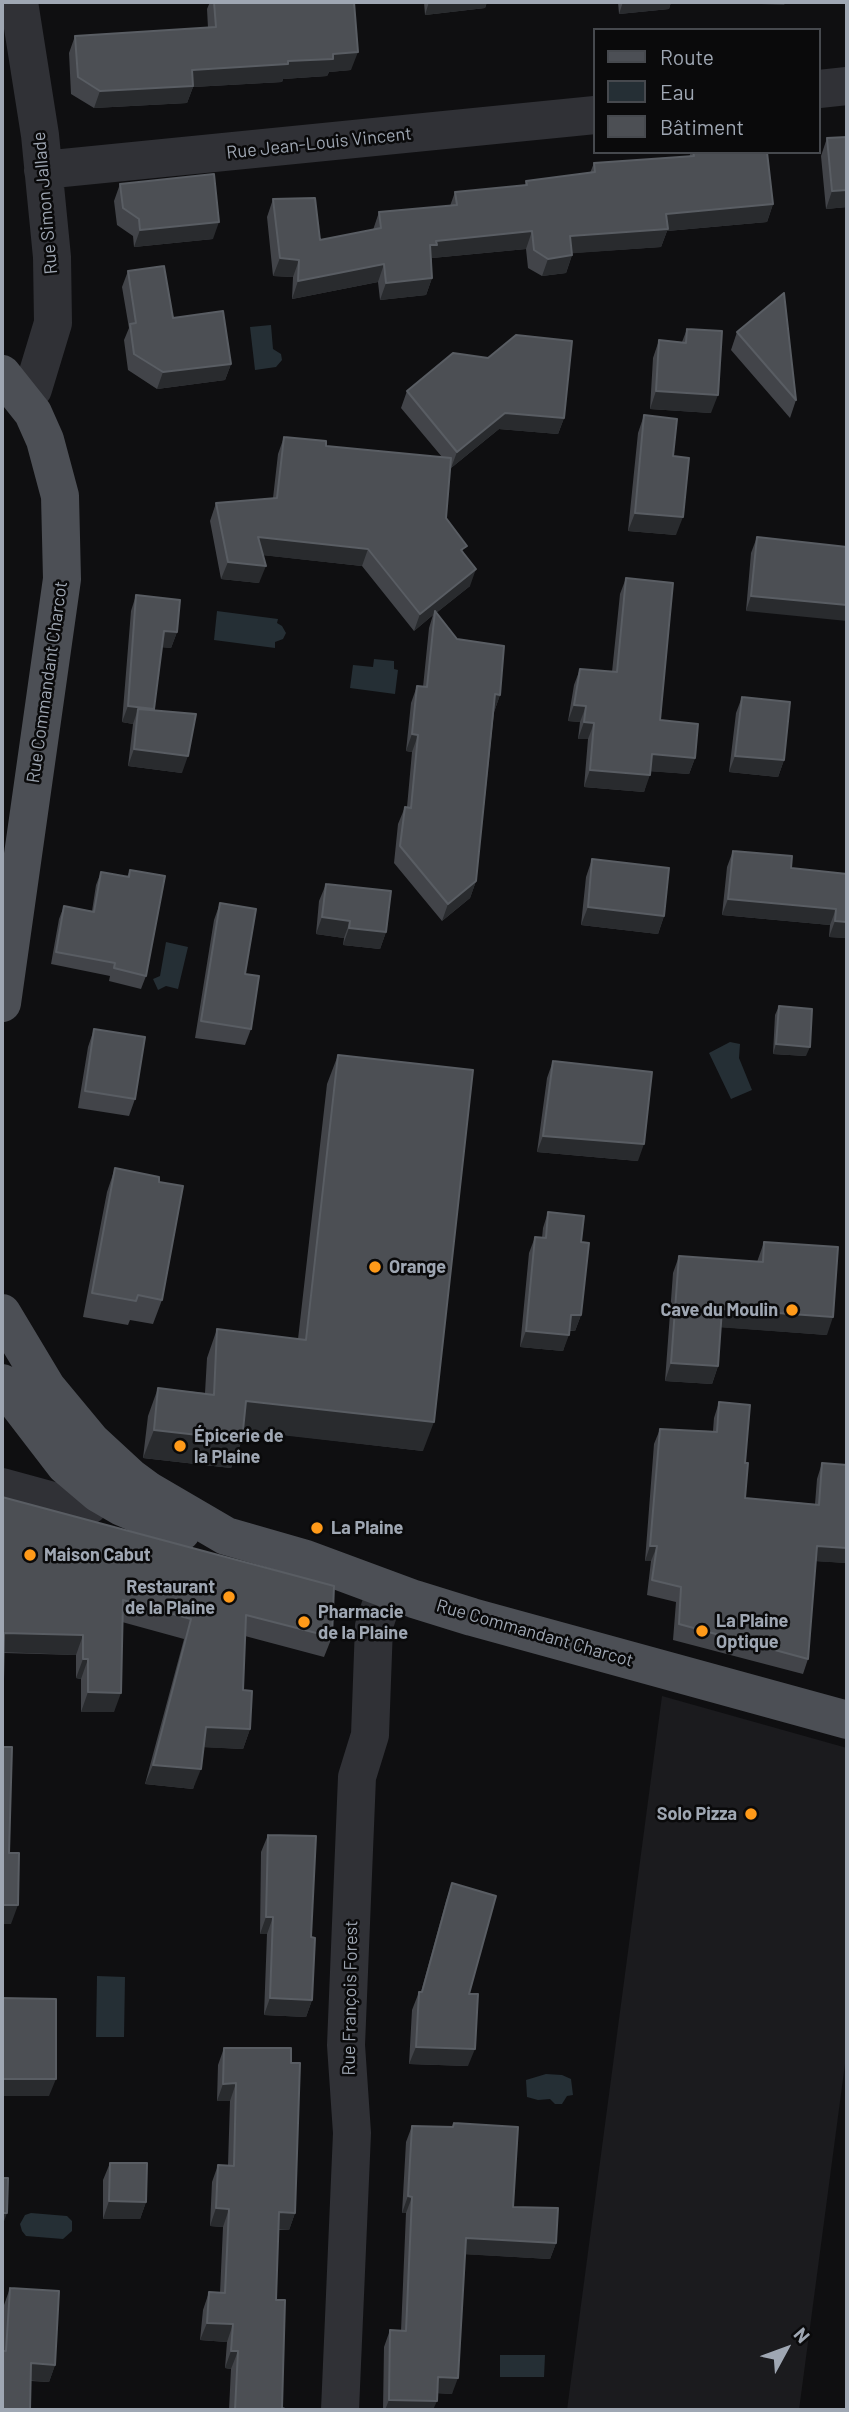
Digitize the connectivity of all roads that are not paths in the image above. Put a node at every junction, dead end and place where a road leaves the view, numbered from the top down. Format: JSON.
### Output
{"nodes":[{"id":1,"x":19,"y":2,"type":"edge"},
{"id":2,"x":847,"y":86,"type":"edge"},
{"id":3,"x":821,"y":89,"type":"edge"},
{"id":4,"x":594,"y":115,"type":"edge"},
{"id":5,"x":43,"y":170,"type":"junction"},
{"id":6,"x":12,"y":386,"type":"edge"},
{"id":7,"x":2,"y":1003,"type":"edge"},
{"id":8,"x":2,"y":1313,"type":"edge"},
{"id":9,"x":2,"y":1383,"type":"edge"},
{"id":10,"x":2,"y":1487,"type":"edge"},
{"id":11,"x":98,"y":1493,"type":"junction"},
{"id":12,"x":226,"y":1536,"type":"junction"},
{"id":13,"x":386,"y":1589,"type":"junction"},
{"id":14,"x":847,"y":1720,"type":"edge"},
{"id":15,"x":340,"y":2410,"type":"edge"}],
"edges":[{"from":1,"to":5,"type":"street","name":"Rue Simon Jallade"},
{"from":2,"to":3,"type":"street"},
{"from":4,"to":5,"type":"street","name":"Rue Jean-Louis Vincent"},
{"from":5,"to":6,"type":"street","name":"Rue Simon Jallade"},
{"from":6,"to":7,"type":"main road","name":"Rue Commandant Charcot"},
{"from":8,"to":12,"type":"main road","name":"Rue Commandant Charcot"},
{"from":9,"to":11,"type":"main road","name":"Rue Commandant Charcot"},
{"from":10,"to":11,"type":"street"},
{"from":11,"to":12,"type":"main road","name":"Rue Commandant Charcot"},
{"from":12,"to":13,"type":"main road","name":"Rue Commandant Charcot"},
{"from":13,"to":14,"type":"main road","name":"Rue Commandant Charcot"},
{"from":13,"to":15,"type":"street","name":"Rue François Forest"}]}
